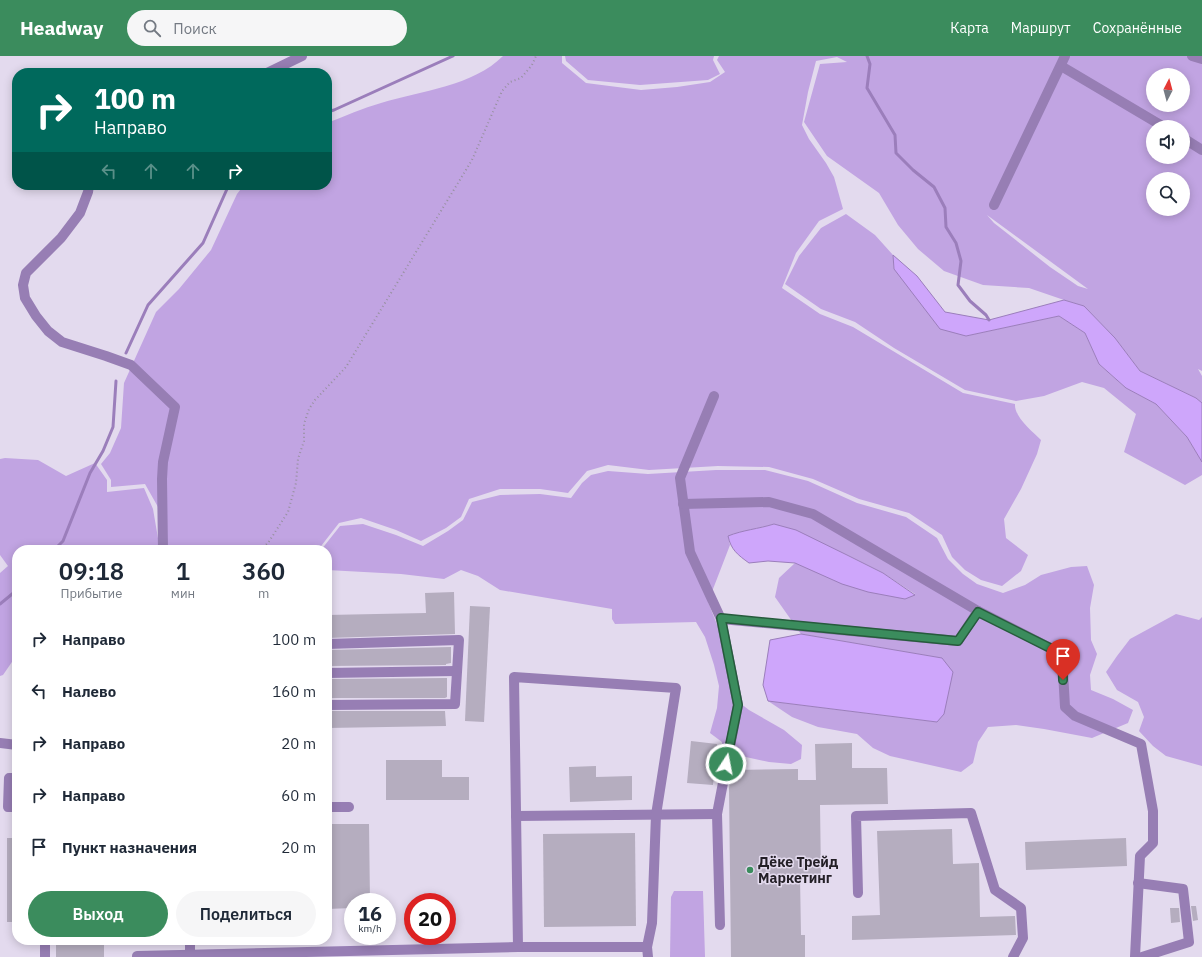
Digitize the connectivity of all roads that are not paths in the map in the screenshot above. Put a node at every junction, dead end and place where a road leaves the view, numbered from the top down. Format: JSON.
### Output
{"nodes":[{"id":1,"x":302,"y":56,"type":"edge"},
{"id":2,"x":1192,"y":56,"type":"edge"},
{"id":3,"x":1202,"y":59,"type":"edge"},
{"id":4,"x":1063,"y":61,"type":"edge"},
{"id":5,"x":277,"y":68,"type":"edge"},
{"id":6,"x":1153,"y":120,"type":"edge"},
{"id":7,"x":1190,"y":142,"type":"edge"},
{"id":8,"x":1202,"y":150,"type":"edge"},
{"id":9,"x":88,"y":190,"type":"edge"},
{"id":10,"x":994,"y":205,"type":"dead end"},
{"id":11,"x":714,"y":396,"type":"dead end"},
{"id":12,"x":683,"y":504,"type":"junction"},
{"id":13,"x":163,"y":545,"type":"edge"},
{"id":14,"x":978,"y":612,"type":"junction"},
{"id":15,"x":721,"y":618,"type":"junction"},
{"id":16,"x":332,"y":644,"type":"edge"},
{"id":17,"x":456,"y":671,"type":"junction"},
{"id":18,"x":332,"y":673,"type":"edge"},
{"id":19,"x":332,"y":706,"type":"edge"},
{"id":20,"x":0,"y":743,"type":"edge"},
{"id":21,"x":12,"y":744,"type":"edge"},
{"id":22,"x":12,"y":778,"type":"edge"},
{"id":23,"x":12,"y":807,"type":"edge"},
{"id":24,"x":332,"y":807,"type":"edge"},
{"id":25,"x":349,"y":807,"type":"dead end"},
{"id":26,"x":718,"y":814,"type":"junction"},
{"id":27,"x":656,"y":815,"type":"junction"},
{"id":28,"x":516,"y":816,"type":"junction"},
{"id":29,"x":1138,"y":883,"type":"junction"},
{"id":30,"x":858,"y":893,"type":"dead end"},
{"id":31,"x":720,"y":925,"type":"dead end"},
{"id":32,"x":45,"y":945,"type":"edge"},
{"id":33,"x":190,"y":945,"type":"edge"},
{"id":34,"x":518,"y":947,"type":"junction"},
{"id":35,"x":647,"y":952,"type":"edge"},
{"id":36,"x":137,"y":956,"type":"edge"},
{"id":37,"x":190,"y":956,"type":"junction"},
{"id":38,"x":45,"y":957,"type":"edge"},
{"id":39,"x":1013,"y":957,"type":"edge"},
{"id":40,"x":1135,"y":957,"type":"edge"},
{"id":41,"x":1142,"y":957,"type":"edge"}],
"edges":[{"from":1,"to":5,"type":"lane"},
{"from":2,"to":3,"type":"lane"},
{"from":4,"to":6,"type":"lane"},
{"from":4,"to":10,"type":"lane"},
{"from":7,"to":8,"type":"lane"},
{"from":9,"to":13,"type":"lane"},
{"from":11,"to":12,"type":"lane"},
{"from":12,"to":14,"type":"lane"},
{"from":12,"to":15,"type":"lane"},
{"from":14,"to":15,"type":"lane"},
{"from":14,"to":29,"type":"lane"},
{"from":15,"to":26,"type":"lane"},
{"from":16,"to":17,"type":"lane"},
{"from":17,"to":18,"type":"lane"},
{"from":17,"to":19,"type":"lane"},
{"from":20,"to":21,"type":"lane"},
{"from":22,"to":23,"type":"lane"},
{"from":24,"to":25,"type":"lane"},
{"from":26,"to":27,"type":"lane"},
{"from":26,"to":31,"type":"lane"},
{"from":27,"to":28,"type":"lane"},
{"from":27,"to":28,"type":"lane"},
{"from":27,"to":35,"type":"lane"},
{"from":28,"to":34,"type":"lane"},
{"from":29,"to":40,"type":"lane"},
{"from":29,"to":41,"type":"lane"},
{"from":30,"to":39,"type":"lane"},
{"from":32,"to":38,"type":"lane"},
{"from":33,"to":37,"type":"lane"},
{"from":34,"to":35,"type":"lane"},
{"from":34,"to":37,"type":"lane"},
{"from":36,"to":37,"type":"lane"}]}
